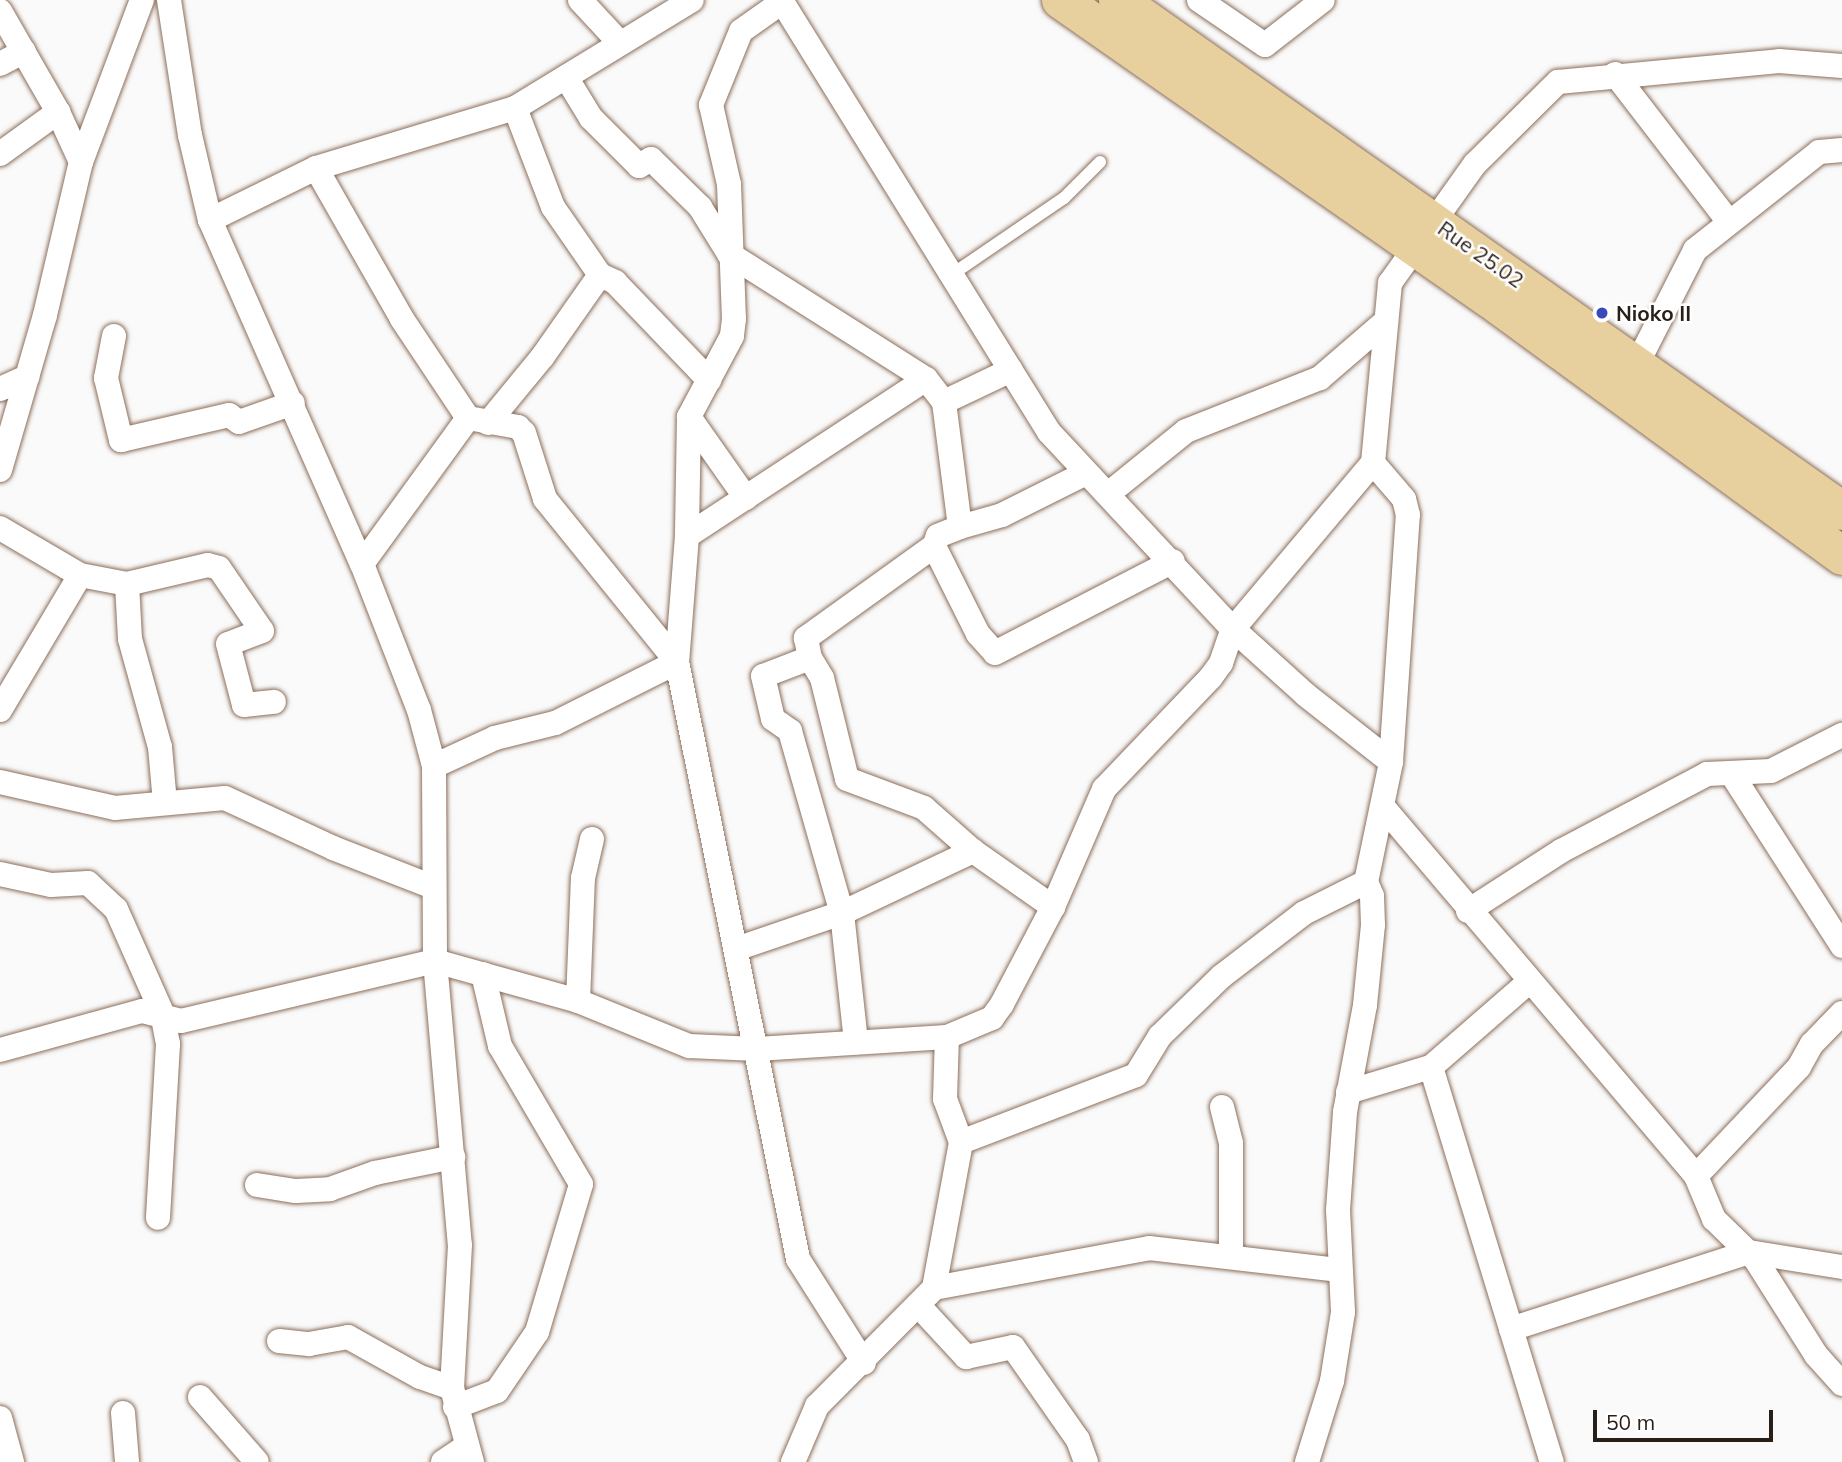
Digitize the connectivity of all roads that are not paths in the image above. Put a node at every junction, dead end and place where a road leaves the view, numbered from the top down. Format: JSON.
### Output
{"nodes":[{"id":1,"x":142,"y":0,"type":"edge"},
{"id":2,"x":169,"y":0,"type":"edge"},
{"id":3,"x":580,"y":0,"type":"edge"},
{"id":4,"x":692,"y":0,"type":"edge"},
{"id":5,"x":1061,"y":0,"type":"edge"},
{"id":6,"x":1118,"y":0,"type":"edge"},
{"id":7,"x":1199,"y":0,"type":"edge"},
{"id":8,"x":1323,"y":0,"type":"edge"},
{"id":9,"x":782,"y":1,"type":"edge"},
{"id":10,"x":0,"y":11,"type":"edge"},
{"id":11,"x":620,"y":43,"type":"junction"},
{"id":12,"x":24,"y":51,"type":"junction"},
{"id":13,"x":0,"y":64,"type":"edge"},
{"id":14,"x":1842,"y":65,"type":"edge"},
{"id":15,"x":1615,"y":74,"type":"junction"},
{"id":16,"x":566,"y":77,"type":"junction"},
{"id":17,"x":515,"y":108,"type":"junction"},
{"id":18,"x":58,"y":112,"type":"junction"},
{"id":19,"x":1842,"y":150,"type":"edge"},
{"id":20,"x":0,"y":154,"type":"edge"},
{"id":21,"x":81,"y":162,"type":"junction"},
{"id":22,"x":1100,"y":162,"type":"dead end"},
{"id":23,"x":316,"y":168,"type":"junction"},
{"id":24,"x":210,"y":220,"type":"junction"},
{"id":25,"x":1729,"y":222,"type":"junction"},
{"id":26,"x":1424,"y":234,"type":"junction"},
{"id":27,"x":729,"y":254,"type":"junction"},
{"id":28,"x":954,"y":273,"type":"junction"},
{"id":29,"x":600,"y":275,"type":"junction"},
{"id":30,"x":1385,"y":321,"type":"junction"},
{"id":31,"x":114,"y":336,"type":"dead end"},
{"id":32,"x":1637,"y":364,"type":"junction"},
{"id":33,"x":1011,"y":370,"type":"junction"},
{"id":34,"x":27,"y":377,"type":"junction"},
{"id":35,"x":926,"y":379,"type":"junction"},
{"id":36,"x":709,"y":380,"type":"junction"},
{"id":37,"x":0,"y":389,"type":"edge"},
{"id":38,"x":944,"y":402,"type":"junction"},
{"id":39,"x":293,"y":403,"type":"junction"},
{"id":40,"x":689,"y":417,"type":"junction"},
{"id":41,"x":478,"y":420,"type":"junction"},
{"id":42,"x":1373,"y":463,"type":"junction"},
{"id":43,"x":0,"y":470,"type":"edge"},
{"id":44,"x":1086,"y":473,"type":"junction"},
{"id":45,"x":1108,"y":494,"type":"junction"},
{"id":46,"x":746,"y":498,"type":"junction"},
{"id":47,"x":1842,"y":511,"type":"edge"},
{"id":48,"x":960,"y":527,"type":"junction"},
{"id":49,"x":0,"y":528,"type":"edge"},
{"id":50,"x":687,"y":536,"type":"junction"},
{"id":51,"x":934,"y":546,"type":"junction"},
{"id":52,"x":1842,"y":556,"type":"edge"},
{"id":53,"x":1173,"y":561,"type":"junction"},
{"id":54,"x":362,"y":564,"type":"junction"},
{"id":55,"x":80,"y":575,"type":"junction"},
{"id":56,"x":127,"y":584,"type":"junction"},
{"id":57,"x":1233,"y":629,"type":"junction"},
{"id":58,"x":810,"y":658,"type":"junction"},
{"id":59,"x":677,"y":662,"type":"junction"},
{"id":60,"x":274,"y":702,"type":"dead end"},
{"id":61,"x":0,"y":710,"type":"edge"},
{"id":62,"x":1842,"y":735,"type":"edge"},
{"id":63,"x":1391,"y":761,"type":"junction"},
{"id":64,"x":435,"y":766,"type":"junction"},
{"id":65,"x":1734,"y":776,"type":"junction"},
{"id":66,"x":0,"y":782,"type":"edge"},
{"id":67,"x":165,"y":803,"type":"junction"},
{"id":68,"x":1384,"y":808,"type":"junction"},
{"id":69,"x":592,"y":839,"type":"dead end"},
{"id":70,"x":974,"y":851,"type":"junction"},
{"id":71,"x":0,"y":874,"type":"edge"},
{"id":72,"x":1366,"y":882,"type":"junction"},
{"id":73,"x":433,"y":887,"type":"junction"},
{"id":74,"x":1054,"y":907,"type":"junction"},
{"id":75,"x":1468,"y":911,"type":"junction"},
{"id":76,"x":842,"y":914,"type":"junction"},
{"id":77,"x":1842,"y":946,"type":"edge"},
{"id":78,"x":736,"y":949,"type":"junction"},
{"id":79,"x":435,"y":961,"type":"junction"},
{"id":80,"x":483,"y":974,"type":"junction"},
{"id":81,"x":1530,"y":981,"type":"junction"},
{"id":82,"x":578,"y":1001,"type":"junction"},
{"id":83,"x":162,"y":1013,"type":"junction"},
{"id":84,"x":1842,"y":1013,"type":"edge"},
{"id":85,"x":947,"y":1037,"type":"junction"},
{"id":86,"x":856,"y":1042,"type":"junction"},
{"id":87,"x":757,"y":1049,"type":"junction"},
{"id":88,"x":0,"y":1050,"type":"edge"},
{"id":89,"x":1432,"y":1066,"type":"junction"},
{"id":90,"x":1348,"y":1092,"type":"junction"},
{"id":91,"x":1222,"y":1107,"type":"dead end"},
{"id":92,"x":961,"y":1142,"type":"junction"},
{"id":93,"x":453,"y":1157,"type":"junction"},
{"id":94,"x":1696,"y":1176,"type":"junction"},
{"id":95,"x":257,"y":1185,"type":"dead end"},
{"id":96,"x":158,"y":1218,"type":"dead end"},
{"id":97,"x":1749,"y":1252,"type":"junction"},
{"id":98,"x":1231,"y":1255,"type":"junction"},
{"id":99,"x":1842,"y":1267,"type":"edge"},
{"id":100,"x":1340,"y":1270,"type":"junction"},
{"id":101,"x":926,"y":1297,"type":"junction"},
{"id":102,"x":1511,"y":1329,"type":"junction"},
{"id":103,"x":279,"y":1340,"type":"dead end"},
{"id":104,"x":864,"y":1363,"type":"junction"},
{"id":105,"x":1842,"y":1384,"type":"edge"},
{"id":106,"x":200,"y":1397,"type":"dead end"},
{"id":107,"x":454,"y":1398,"type":"junction"},
{"id":108,"x":123,"y":1413,"type":"dead end"},
{"id":109,"x":0,"y":1418,"type":"edge"},
{"id":110,"x":468,"y":1455,"type":"edge"},
{"id":111,"x":12,"y":1462,"type":"edge"},
{"id":112,"x":127,"y":1462,"type":"edge"},
{"id":113,"x":257,"y":1462,"type":"edge"},
{"id":114,"x":443,"y":1462,"type":"edge"},
{"id":115,"x":793,"y":1462,"type":"edge"},
{"id":116,"x":1086,"y":1462,"type":"edge"},
{"id":117,"x":1307,"y":1462,"type":"edge"},
{"id":118,"x":1552,"y":1462,"type":"edge"}],
"edges":[{"from":1,"to":21,"type":"street"},
{"from":2,"to":24,"type":"street"},
{"from":3,"to":11,"type":"street"},
{"from":4,"to":11,"type":"street"},
{"from":5,"to":26,"type":"main road"},
{"from":6,"to":26,"type":"main road","name":"Rue 25.02"},
{"from":7,"to":8,"type":"street"},
{"from":9,"to":27,"type":"street"},
{"from":9,"to":28,"type":"street"},
{"from":10,"to":12,"type":"street"},
{"from":11,"to":16,"type":"street"},
{"from":12,"to":13,"type":"street"},
{"from":12,"to":18,"type":"street"},
{"from":14,"to":15,"type":"street"},
{"from":15,"to":25,"type":"street"},
{"from":15,"to":26,"type":"street"},
{"from":16,"to":17,"type":"street"},
{"from":16,"to":27,"type":"street"},
{"from":17,"to":23,"type":"street"},
{"from":17,"to":29,"type":"street"},
{"from":18,"to":20,"type":"street"},
{"from":18,"to":21,"type":"street"},
{"from":19,"to":25,"type":"street"},
{"from":21,"to":34,"type":"street"},
{"from":22,"to":28,"type":"lane"},
{"from":23,"to":24,"type":"street"},
{"from":23,"to":41,"type":"street"},
{"from":24,"to":39,"type":"street"},
{"from":25,"to":32,"type":"street"},
{"from":26,"to":30,"type":"street"},
{"from":26,"to":32,"type":"main road","name":"Rue 25.02"},
{"from":26,"to":52,"type":"main road"},
{"from":27,"to":35,"type":"street"},
{"from":27,"to":36,"type":"street"},
{"from":28,"to":33,"type":"street"},
{"from":29,"to":36,"type":"street"},
{"from":29,"to":41,"type":"street"},
{"from":30,"to":42,"type":"street"},
{"from":30,"to":45,"type":"street"},
{"from":31,"to":39,"type":"street"},
{"from":32,"to":47,"type":"main road","name":"Rue 25.02"},
{"from":33,"to":38,"type":"street"},
{"from":33,"to":44,"type":"street"},
{"from":34,"to":37,"type":"street"},
{"from":34,"to":43,"type":"street"},
{"from":35,"to":38,"type":"street"},
{"from":35,"to":46,"type":"street"},
{"from":36,"to":40,"type":"street"},
{"from":38,"to":48,"type":"street"},
{"from":39,"to":54,"type":"street"},
{"from":40,"to":46,"type":"street"},
{"from":40,"to":50,"type":"street"},
{"from":41,"to":54,"type":"street"},
{"from":41,"to":59,"type":"street"},
{"from":42,"to":57,"type":"street"},
{"from":42,"to":63,"type":"street"},
{"from":44,"to":45,"type":"street"},
{"from":44,"to":48,"type":"street"},
{"from":45,"to":53,"type":"street"},
{"from":46,"to":50,"type":"street"},
{"from":48,"to":51,"type":"street"},
{"from":49,"to":55,"type":"street"},
{"from":50,"to":59,"type":"street"},
{"from":51,"to":53,"type":"street"},
{"from":51,"to":58,"type":"street"},
{"from":53,"to":57,"type":"street"},
{"from":54,"to":64,"type":"street"},
{"from":55,"to":56,"type":"street"},
{"from":55,"to":61,"type":"street"},
{"from":56,"to":60,"type":"street"},
{"from":56,"to":67,"type":"street"},
{"from":57,"to":63,"type":"street"},
{"from":57,"to":74,"type":"street"},
{"from":58,"to":70,"type":"street"},
{"from":58,"to":76,"type":"street"},
{"from":59,"to":64,"type":"street"},
{"from":59,"to":78,"type":"street"},
{"from":62,"to":65,"type":"street"},
{"from":63,"to":68,"type":"street"},
{"from":64,"to":73,"type":"street"},
{"from":65,"to":75,"type":"street"},
{"from":65,"to":77,"type":"street"},
{"from":66,"to":67,"type":"street"},
{"from":67,"to":73,"type":"street"},
{"from":68,"to":72,"type":"street"},
{"from":68,"to":75,"type":"street"},
{"from":69,"to":82,"type":"street"},
{"from":70,"to":74,"type":"street"},
{"from":70,"to":76,"type":"street"},
{"from":71,"to":83,"type":"street"},
{"from":72,"to":90,"type":"street"},
{"from":72,"to":92,"type":"street"},
{"from":73,"to":79,"type":"street"},
{"from":74,"to":85,"type":"street"},
{"from":75,"to":81,"type":"street"},
{"from":76,"to":78,"type":"street"},
{"from":76,"to":86,"type":"street"},
{"from":78,"to":87,"type":"street"},
{"from":79,"to":80,"type":"street"},
{"from":79,"to":83,"type":"street"},
{"from":79,"to":93,"type":"street"},
{"from":80,"to":82,"type":"street"},
{"from":80,"to":107,"type":"street"},
{"from":81,"to":89,"type":"street"},
{"from":81,"to":94,"type":"street"},
{"from":82,"to":87,"type":"street"},
{"from":83,"to":88,"type":"street"},
{"from":83,"to":96,"type":"street"},
{"from":84,"to":94,"type":"street"},
{"from":85,"to":86,"type":"street"},
{"from":85,"to":92,"type":"street"},
{"from":86,"to":87,"type":"street"},
{"from":87,"to":104,"type":"street"},
{"from":89,"to":90,"type":"street"},
{"from":89,"to":102,"type":"street"},
{"from":90,"to":100,"type":"street"},
{"from":91,"to":98,"type":"street"},
{"from":92,"to":101,"type":"street"},
{"from":93,"to":95,"type":"street"},
{"from":93,"to":107,"type":"street"},
{"from":94,"to":97,"type":"street"},
{"from":97,"to":99,"type":"street"},
{"from":97,"to":102,"type":"street"},
{"from":97,"to":105,"type":"street"},
{"from":98,"to":100,"type":"street"},
{"from":98,"to":101,"type":"street"},
{"from":100,"to":117,"type":"street"},
{"from":101,"to":104,"type":"street"},
{"from":101,"to":116,"type":"street"},
{"from":102,"to":118,"type":"street"},
{"from":103,"to":107,"type":"street"},
{"from":104,"to":115,"type":"street"},
{"from":106,"to":113,"type":"street"},
{"from":107,"to":110,"type":"street"},
{"from":108,"to":112,"type":"street"},
{"from":109,"to":111,"type":"street"},
{"from":110,"to":114,"type":"street"}]}
